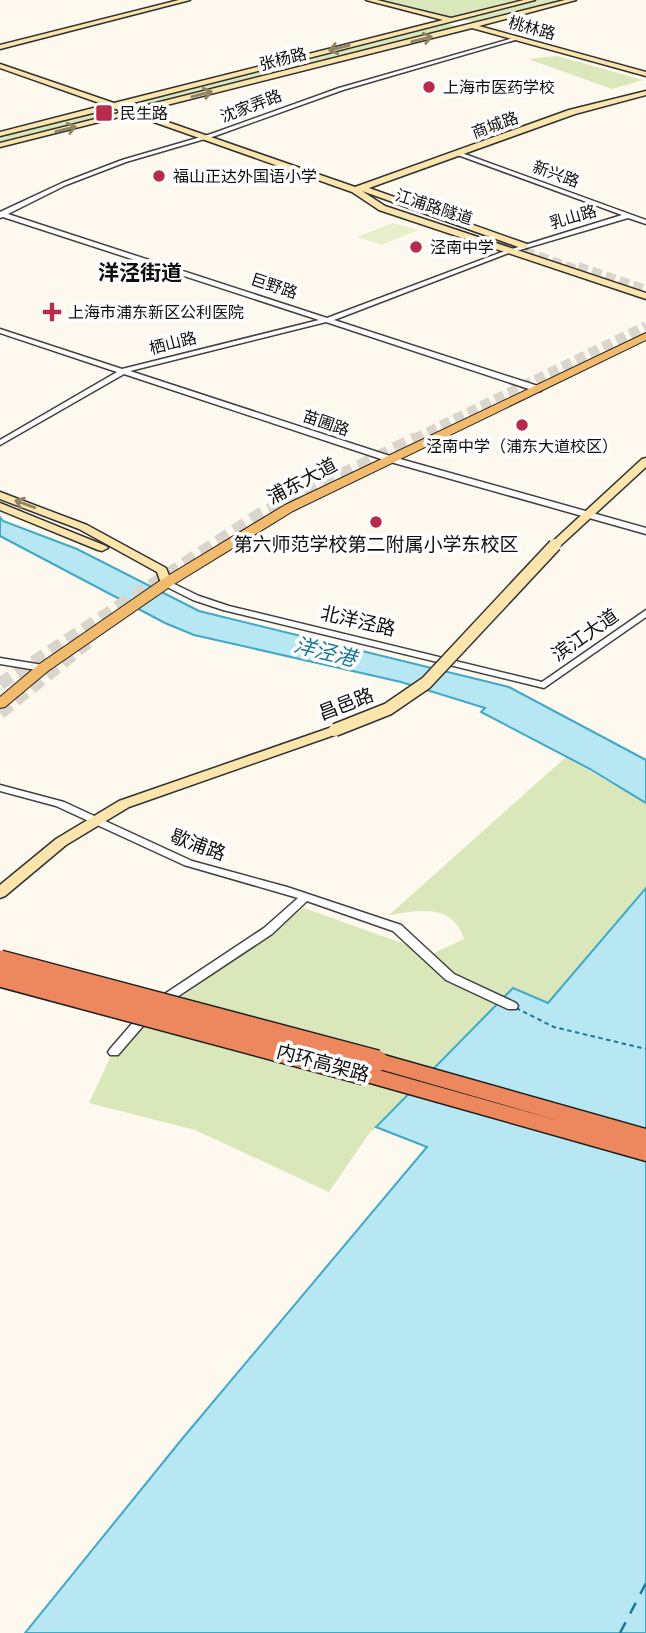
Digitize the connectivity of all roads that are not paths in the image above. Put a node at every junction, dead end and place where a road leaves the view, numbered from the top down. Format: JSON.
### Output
{"nodes":[{"id":1,"x":187,"y":0,"type":"edge"},
{"id":2,"x":369,"y":0,"type":"edge"},
{"id":3,"x":532,"y":0,"type":"edge"},
{"id":4,"x":573,"y":0,"type":"edge"},
{"id":5,"x":453,"y":21,"type":"junction"},
{"id":6,"x":473,"y":26,"type":"junction"},
{"id":7,"x":519,"y":38,"type":"junction"},
{"id":8,"x":0,"y":47,"type":"edge"},
{"id":9,"x":0,"y":65,"type":"edge"},
{"id":10,"x":646,"y":74,"type":"edge"},
{"id":11,"x":646,"y":93,"type":"edge"},
{"id":12,"x":114,"y":105,"type":"junction"},
{"id":13,"x":132,"y":112,"type":"junction"},
{"id":14,"x":0,"y":134,"type":"edge"},
{"id":15,"x":205,"y":137,"type":"junction"},
{"id":16,"x":0,"y":145,"type":"edge"},
{"id":17,"x":457,"y":153,"type":"junction"},
{"id":18,"x":360,"y":192,"type":"junction"},
{"id":19,"x":383,"y":198,"type":"junction"},
{"id":20,"x":1,"y":215,"type":"edge"},
{"id":21,"x":629,"y":215,"type":"junction"},
{"id":22,"x":646,"y":222,"type":"edge"},
{"id":23,"x":524,"y":246,"type":"junction"},
{"id":24,"x":512,"y":251,"type":"junction"},
{"id":25,"x":646,"y":293,"type":"edge"},
{"id":26,"x":331,"y":319,"type":"junction"},
{"id":27,"x":646,"y":327,"type":"edge"},
{"id":28,"x":0,"y":331,"type":"edge"},
{"id":29,"x":646,"y":336,"type":"edge"},
{"id":30,"x":125,"y":370,"type":"junction"},
{"id":31,"x":534,"y":387,"type":"junction"},
{"id":32,"x":0,"y":443,"type":"edge"},
{"id":33,"x":385,"y":458,"type":"junction"},
{"id":34,"x":646,"y":461,"type":"edge"},
{"id":35,"x":0,"y":495,"type":"edge"},
{"id":36,"x":0,"y":506,"type":"edge"},
{"id":37,"x":586,"y":514,"type":"junction"},
{"id":38,"x":646,"y":531,"type":"edge"},
{"id":39,"x":162,"y":581,"type":"junction"},
{"id":40,"x":646,"y":613,"type":"edge"},
{"id":41,"x":0,"y":661,"type":"edge"},
{"id":42,"x":37,"y":667,"type":"junction"},
{"id":43,"x":544,"y":685,"type":"joint"},
{"id":44,"x":0,"y":691,"type":"edge"},
{"id":45,"x":0,"y":704,"type":"edge"},
{"id":46,"x":0,"y":789,"type":"edge"},
{"id":47,"x":95,"y":820,"type":"junction"},
{"id":48,"x":0,"y":893,"type":"edge"},
{"id":49,"x":305,"y":897,"type":"junction"},
{"id":50,"x":0,"y":961,"type":"edge"},
{"id":51,"x":0,"y":976,"type":"edge"},
{"id":52,"x":512,"y":1006,"type":"dead end"},
{"id":53,"x":114,"y":1052,"type":"dead end"},
{"id":54,"x":646,"y":1137,"type":"edge"},
{"id":55,"x":646,"y":1153,"type":"edge"}],
"edges":[{"from":1,"to":8,"type":"main road"},
{"from":2,"to":5,"type":"main road","name":"桃林路"},
{"from":3,"to":5,"type":"main road","name":"张杨路"},
{"from":4,"to":6,"type":"main road","name":"张杨路"},
{"from":5,"to":6,"type":"main road","name":"桃林路"},
{"from":5,"to":12,"type":"main road","name":"张杨路","one_way":true},
{"from":6,"to":7,"type":"main road","name":"桃林路"},
{"from":13,"to":6,"type":"main road","name":"张杨路","one_way":true},
{"from":7,"to":10,"type":"main road","name":"桃林路"},
{"from":7,"to":15,"type":"street","name":"沈家弄路"},
{"from":9,"to":12,"type":"main road"},
{"from":11,"to":17,"type":"main road","name":"商城路"},
{"from":12,"to":13,"type":"main road"},
{"from":12,"to":14,"type":"main road","name":"张杨路"},
{"from":13,"to":15,"type":"main road"},
{"from":16,"to":13,"type":"main road","name":"张杨路","one_way":true},
{"from":15,"to":18,"type":"main road"},
{"from":15,"to":20,"type":"street","name":"沈家弄路"},
{"from":17,"to":18,"type":"main road","name":"商城路"},
{"from":17,"to":21,"type":"street","name":"新兴路"},
{"from":18,"to":19,"type":"main road"},
{"from":18,"to":19,"type":"main road","name":"江浦路隧道"},
{"from":18,"to":24,"type":"main road"},
{"from":19,"to":23,"type":"main road"},
{"from":20,"to":26,"type":"street","name":"巨野路"},
{"from":21,"to":22,"type":"street","name":"新兴路"},
{"from":21,"to":23,"type":"street","name":"乳山路"},
{"from":23,"to":24,"type":"street","name":"栖山路"},
{"from":23,"to":25,"type":"main road"},
{"from":24,"to":25,"type":"main road"},
{"from":24,"to":26,"type":"street","name":"栖山路"},
{"from":26,"to":30,"type":"street","name":"栖山路"},
{"from":26,"to":31,"type":"street","name":"巨野路"},
{"from":27,"to":31,"type":"main road","name":"浦东大道"},
{"from":28,"to":30,"type":"street","name":"苗圃路"},
{"from":29,"to":31,"type":"main road","name":"浦东大道"},
{"from":30,"to":32,"type":"street","name":"栖山路"},
{"from":30,"to":33,"type":"street","name":"苗圃路"},
{"from":31,"to":33,"type":"main road","name":"浦东大道"},
{"from":33,"to":37,"type":"street","name":"苗圃路"},
{"from":33,"to":39,"type":"main road","name":"浦东大道"},
{"from":34,"to":37,"type":"main road","name":"昌邑路"},
{"from":39,"to":35,"type":"main road","name":"北洋泾路","one_way":true},
{"from":36,"to":39,"type":"main road","name":"北洋泾路"},
{"from":37,"to":38,"type":"street","name":"苗圃路"},
{"from":37,"to":47,"type":"main road","name":"昌邑路","bridge":true},
{"from":39,"to":42,"type":"main road","name":"浦东大道"},
{"from":39,"to":43,"type":"street","name":"北洋泾路"},
{"from":40,"to":43,"type":"street","name":"滨江大道"},
{"from":41,"to":42,"type":"street"},
{"from":42,"to":44,"type":"main road","name":"浦东大道"},
{"from":42,"to":45,"type":"main road","name":"浦东大道"},
{"from":46,"to":47,"type":"street","name":"歇浦路"},
{"from":47,"to":48,"type":"main road","name":"昌邑路"},
{"from":47,"to":49,"type":"street","name":"歇浦路"},
{"from":49,"to":52,"type":"street","name":"歇浦路"},
{"from":49,"to":53,"type":"street"},
{"from":50,"to":54,"type":"highway","name":"内环高架路","bridge":true},
{"from":51,"to":55,"type":"highway","name":"内环高架路","bridge":true}]}
